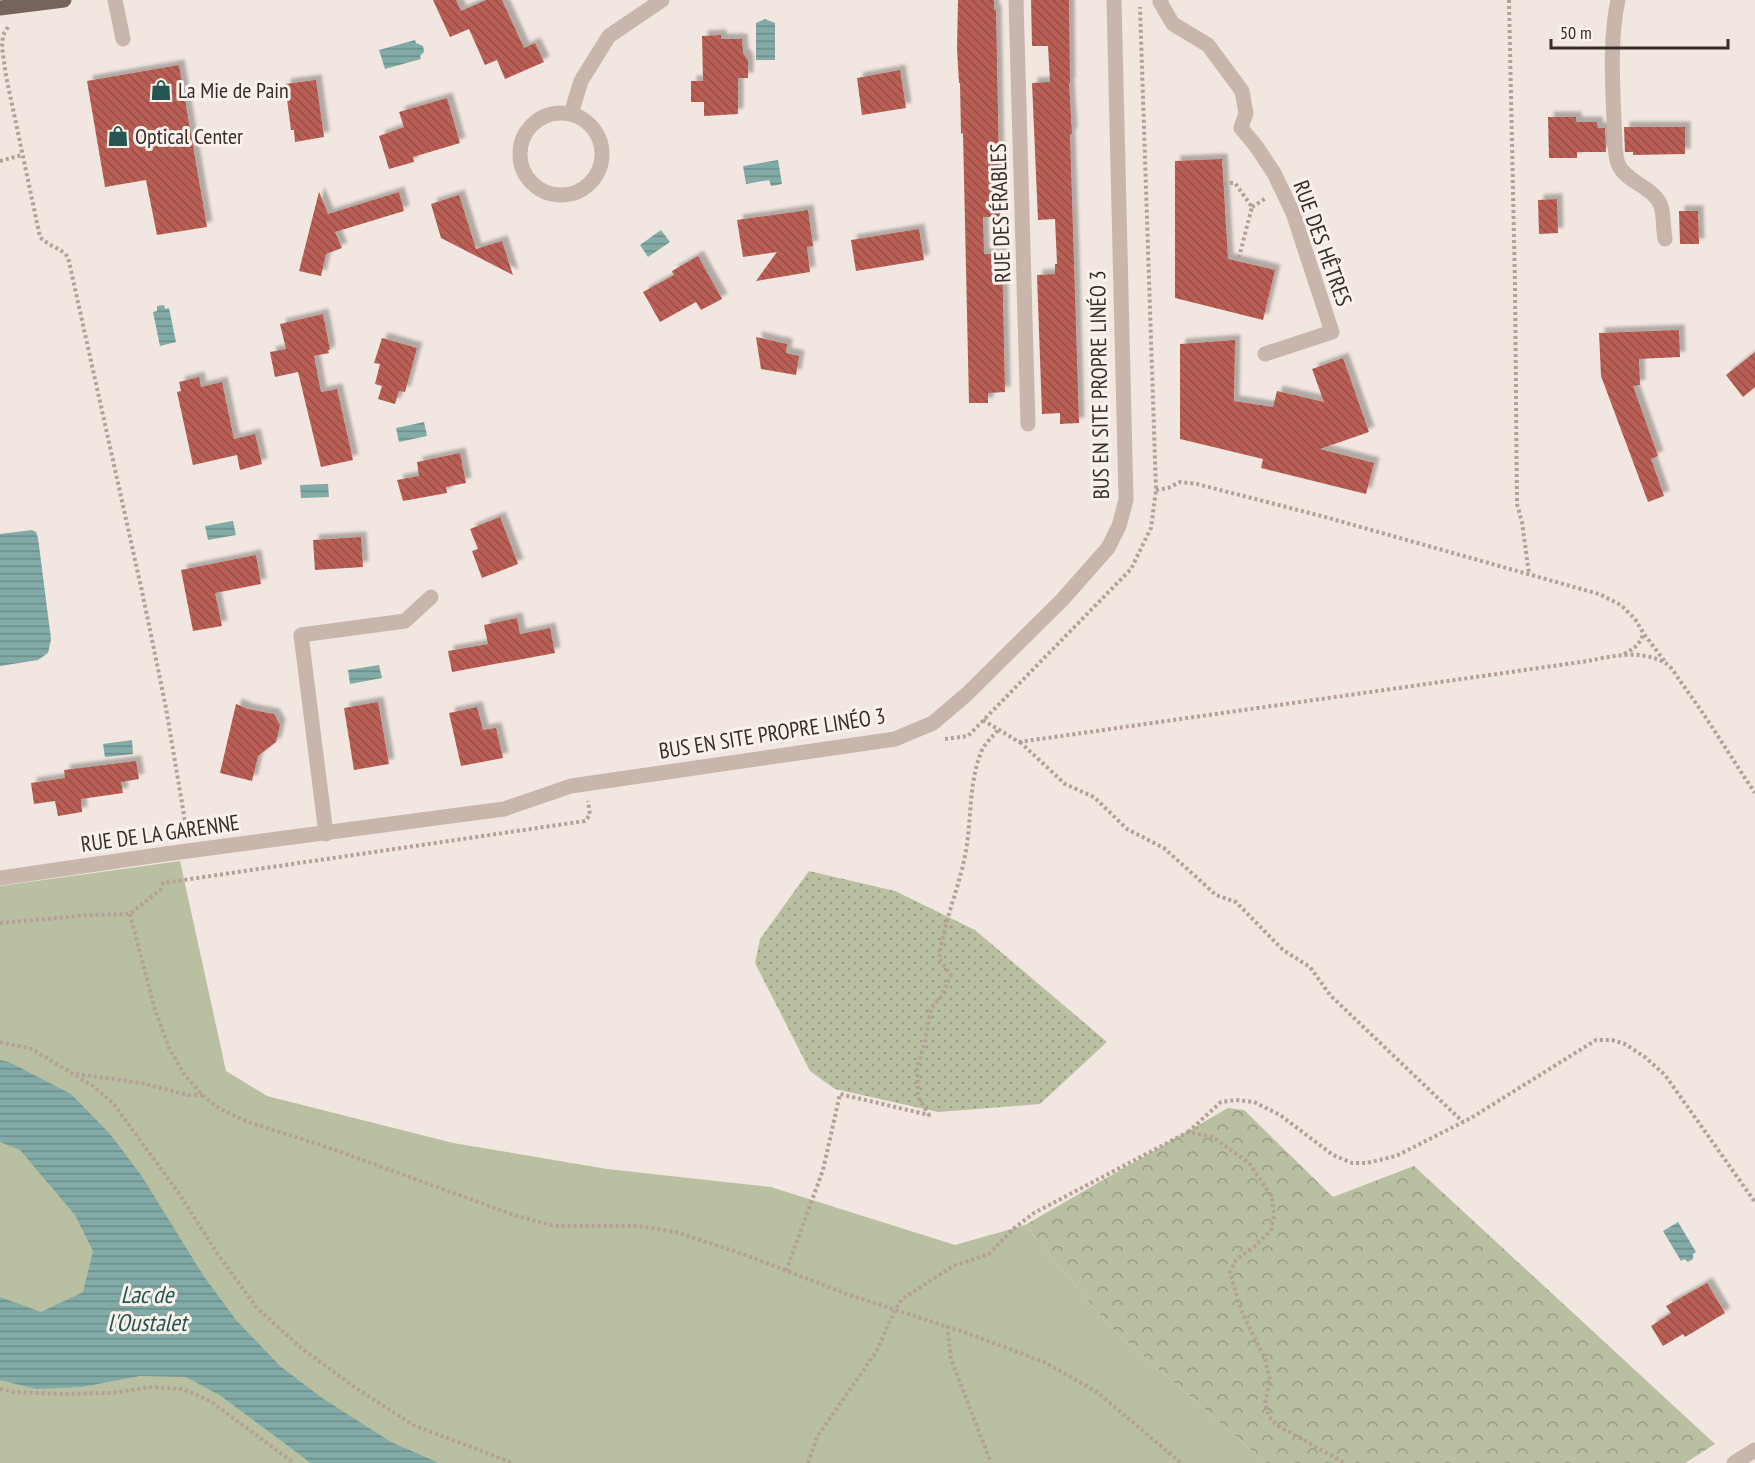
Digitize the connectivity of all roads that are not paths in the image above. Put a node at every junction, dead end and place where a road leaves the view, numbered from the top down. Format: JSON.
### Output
{"nodes":[{"id":1,"x":64,"y":0,"type":"edge"},
{"id":2,"x":115,"y":0,"type":"edge"},
{"id":3,"x":662,"y":0,"type":"edge"},
{"id":4,"x":1016,"y":0,"type":"edge"},
{"id":5,"x":1114,"y":0,"type":"edge"},
{"id":6,"x":1161,"y":0,"type":"edge"},
{"id":7,"x":1618,"y":0,"type":"edge"},
{"id":8,"x":0,"y":8,"type":"edge"},
{"id":9,"x":123,"y":39,"type":"dead end"},
{"id":10,"x":571,"y":114,"type":"junction"},
{"id":11,"x":1665,"y":239,"type":"dead end"},
{"id":12,"x":1265,"y":354,"type":"dead end"},
{"id":13,"x":1028,"y":424,"type":"dead end"},
{"id":14,"x":431,"y":597,"type":"dead end"},
{"id":15,"x":326,"y":834,"type":"junction"},
{"id":16,"x":0,"y":878,"type":"edge"},
{"id":17,"x":1755,"y":1450,"type":"edge"},
{"id":18,"x":1734,"y":1463,"type":"edge"}],
"edges":[{"from":1,"to":8,"type":"main road"},
{"from":2,"to":9,"type":"street"},
{"from":3,"to":10,"type":"street"},
{"from":4,"to":13,"type":"street","name":"RUE DES ÉRABLES"},
{"from":5,"to":15,"type":"street","name":"BUS EN SITE PROPRE LINÉO 3"},
{"from":6,"to":12,"type":"street","name":"RUE DES HÊTRES"},
{"from":7,"to":11,"type":"street"},
{"from":10,"to":10,"type":"street"},
{"from":14,"to":15,"type":"street"},
{"from":15,"to":16,"type":"street","name":"RUE DE LA GARENNE"},
{"from":17,"to":18,"type":"street"}]}
